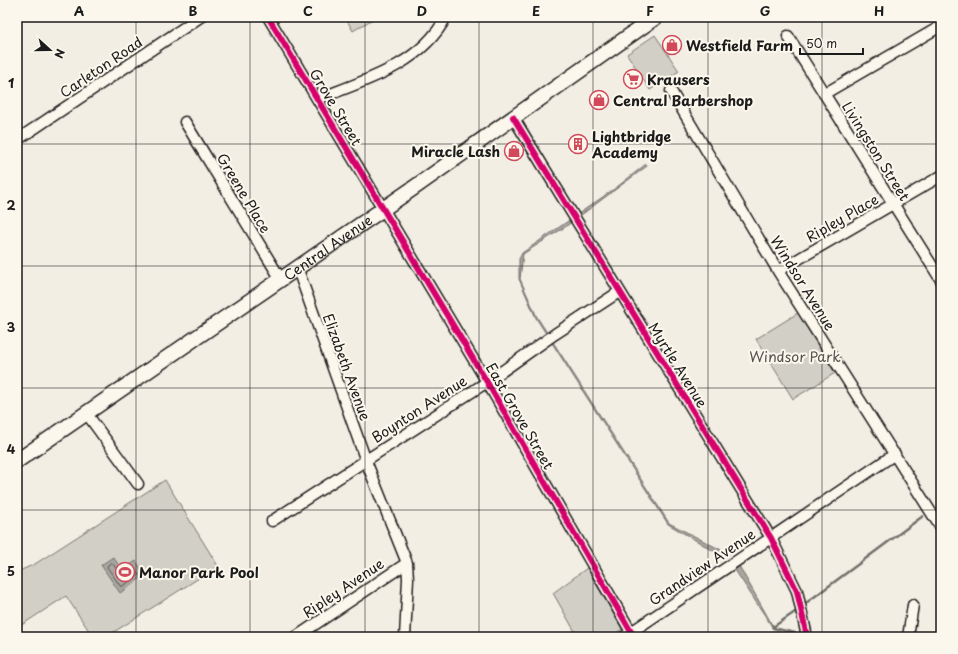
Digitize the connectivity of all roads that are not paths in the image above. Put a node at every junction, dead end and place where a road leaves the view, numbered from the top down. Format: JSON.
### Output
{"nodes":[{"id":1,"x":200,"y":17,"type":"edge"},
{"id":2,"x":268,"y":17,"type":"edge"},
{"id":3,"x":446,"y":17,"type":"edge"},
{"id":4,"x":656,"y":17,"type":"edge"},
{"id":5,"x":941,"y":26,"type":"edge"},
{"id":6,"x":788,"y":36,"type":"dead end"},
{"id":7,"x":671,"y":91,"type":"dead end"},
{"id":8,"x":824,"y":94,"type":"junction"},
{"id":9,"x":317,"y":99,"type":"junction"},
{"id":10,"x":513,"y":117,"type":"junction"},
{"id":11,"x":185,"y":122,"type":"dead end"},
{"id":12,"x":17,"y":140,"type":"edge"},
{"id":13,"x":941,"y":176,"type":"edge"},
{"id":14,"x":893,"y":204,"type":"junction"},
{"id":15,"x":383,"y":208,"type":"junction"},
{"id":16,"x":297,"y":267,"type":"junction"},
{"id":17,"x":778,"y":271,"type":"junction"},
{"id":18,"x":280,"y":278,"type":"junction"},
{"id":19,"x":941,"y":280,"type":"edge"},
{"id":20,"x":619,"y":292,"type":"junction"},
{"id":21,"x":487,"y":382,"type":"junction"},
{"id":22,"x":87,"y":414,"type":"junction"},
{"id":23,"x":895,"y":454,"type":"junction"},
{"id":24,"x":17,"y":461,"type":"edge"},
{"id":25,"x":366,"y":461,"type":"junction"},
{"id":26,"x":138,"y":484,"type":"dead end"},
{"id":27,"x":272,"y":521,"type":"dead end"},
{"id":28,"x":941,"y":528,"type":"edge"},
{"id":29,"x":771,"y":538,"type":"junction"},
{"id":30,"x":407,"y":563,"type":"junction"},
{"id":31,"x":914,"y":605,"type":"dead end"},
{"id":32,"x":806,"y":632,"type":"dead end"},
{"id":33,"x":630,"y":635,"type":"edge"},
{"id":34,"x":296,"y":637,"type":"edge"},
{"id":35,"x":405,"y":637,"type":"edge"},
{"id":36,"x":908,"y":637,"type":"edge"}],
"edges":[{"from":1,"to":12,"type":"street","name":"Carleton Road"},
{"from":2,"to":9,"type":"street","name":"Grove Street"},
{"from":3,"to":9,"type":"street"},
{"from":4,"to":10,"type":"main road","name":"Central Avenue"},
{"from":5,"to":8,"type":"street"},
{"from":6,"to":8,"type":"street","name":"Livingston Street"},
{"from":7,"to":17,"type":"street","name":"Windsor Avenue"},
{"from":8,"to":14,"type":"street","name":"Livingston Street"},
{"from":9,"to":15,"type":"street","name":"Grove Street"},
{"from":10,"to":15,"type":"main road","name":"Central Avenue"},
{"from":10,"to":20,"type":"street","name":"Myrtle Avenue"},
{"from":11,"to":18,"type":"street","name":"Greene Place"},
{"from":13,"to":14,"type":"street","name":"Ripley Place"},
{"from":14,"to":17,"type":"street","name":"Ripley Place"},
{"from":14,"to":19,"type":"street","name":"Livingston Street"},
{"from":15,"to":16,"type":"main road","name":"Central Avenue"},
{"from":15,"to":21,"type":"street","name":"East Grove Street"},
{"from":16,"to":18,"type":"main road","name":"Central Avenue"},
{"from":16,"to":25,"type":"street","name":"Elizabeth Avenue"},
{"from":17,"to":23,"type":"street","name":"Windsor Avenue"},
{"from":18,"to":22,"type":"main road","name":"Central Avenue"},
{"from":20,"to":21,"type":"street","name":"Boynton Avenue"},
{"from":20,"to":29,"type":"street","name":"Myrtle Avenue"},
{"from":21,"to":25,"type":"street","name":"Boynton Avenue"},
{"from":21,"to":33,"type":"street","name":"East Grove Street"},
{"from":22,"to":24,"type":"main road","name":"Central Avenue"},
{"from":22,"to":26,"type":"street"},
{"from":23,"to":28,"type":"street","name":"Windsor Avenue"},
{"from":23,"to":29,"type":"street","name":"Grandview Avenue"},
{"from":25,"to":27,"type":"street","name":"Boynton Avenue"},
{"from":25,"to":30,"type":"street","name":"Elizabeth Avenue"},
{"from":29,"to":32,"type":"street","name":"Myrtle Avenue"},
{"from":29,"to":33,"type":"street","name":"Grandview Avenue"},
{"from":30,"to":34,"type":"street","name":"Ripley Avenue"},
{"from":30,"to":35,"type":"street","name":"Elizabeth Avenue"},
{"from":31,"to":36,"type":"street"}]}
